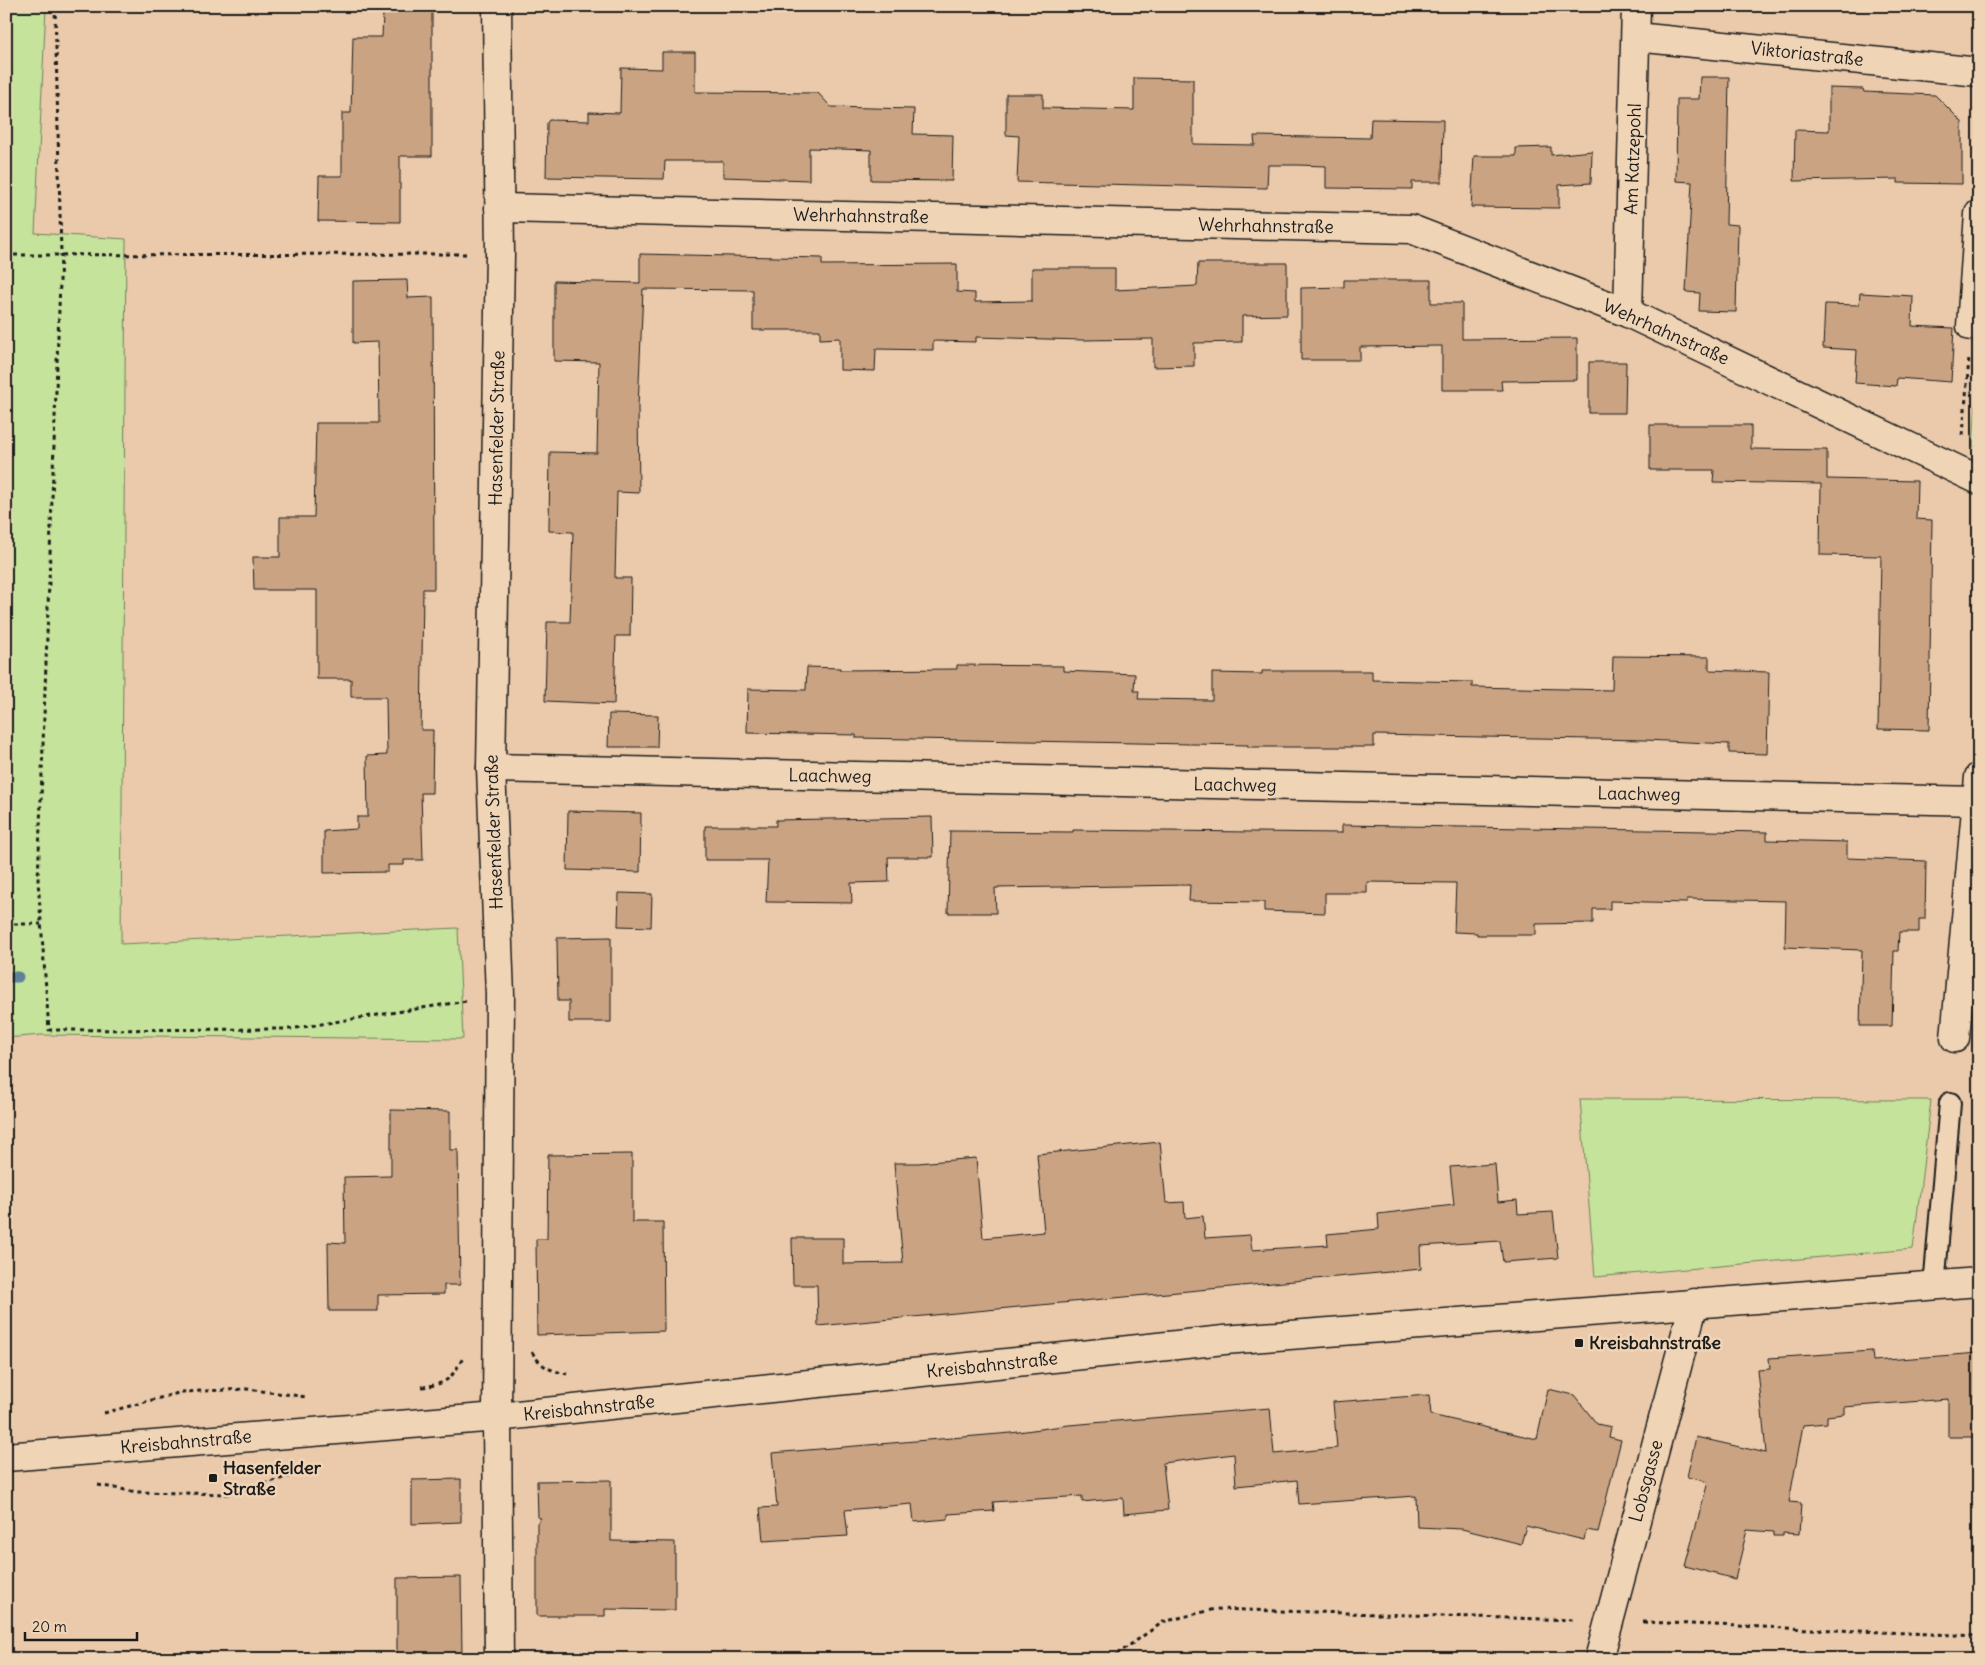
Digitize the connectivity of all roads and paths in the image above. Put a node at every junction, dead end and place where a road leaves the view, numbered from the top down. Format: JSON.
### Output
{"nodes":[{"id":1,"x":55,"y":6,"type":"edge"},
{"id":2,"x":497,"y":6,"type":"edge"},
{"id":3,"x":1636,"y":6,"type":"edge"},
{"id":4,"x":1636,"y":37,"type":"junction"},
{"id":5,"x":1979,"y":72,"type":"edge"},
{"id":6,"x":499,"y":208,"type":"junction"},
{"id":7,"x":1979,"y":214,"type":"edge"},
{"id":8,"x":468,"y":244,"type":"dead end"},
{"id":9,"x":60,"y":254,"type":"junction"},
{"id":10,"x":468,"y":254,"type":"junction"},
{"id":11,"x":500,"y":254,"type":"junction"},
{"id":12,"x":6,"y":255,"type":"edge"},
{"id":13,"x":468,"y":264,"type":"dead end"},
{"id":14,"x":1628,"y":313,"type":"junction"},
{"id":15,"x":1971,"y":326,"type":"joint"},
{"id":16,"x":1969,"y":475,"type":"edge"},
{"id":17,"x":491,"y":768,"type":"junction"},
{"id":18,"x":1979,"y":777,"type":"edge"},
{"id":19,"x":1978,"y":801,"type":"edge"},
{"id":20,"x":6,"y":924,"type":"edge"},
{"id":21,"x":41,"y":924,"type":"junction"},
{"id":22,"x":500,"y":995,"type":"junction"},
{"id":23,"x":1955,"y":1038,"type":"dead end"},
{"id":24,"x":1950,"y":1103,"type":"dead end"},
{"id":25,"x":1979,"y":1282,"type":"edge"},
{"id":26,"x":1934,"y":1287,"type":"junction"},
{"id":27,"x":1694,"y":1304,"type":"junction"},
{"id":28,"x":528,"y":1346,"type":"dead end"},
{"id":29,"x":464,"y":1355,"type":"dead end"},
{"id":30,"x":412,"y":1388,"type":"dead end"},
{"id":31,"x":310,"y":1397,"type":"dead end"},
{"id":32,"x":570,"y":1410,"type":"junction"},
{"id":33,"x":95,"y":1416,"type":"dead end"},
{"id":34,"x":497,"y":1417,"type":"junction"},
{"id":35,"x":6,"y":1457,"type":"edge"},
{"id":36,"x":325,"y":1465,"type":"dead end"},
{"id":37,"x":92,"y":1484,"type":"dead end"},
{"id":38,"x":1979,"y":1636,"type":"edge"},
{"id":39,"x":1604,"y":1640,"type":"edge"},
{"id":40,"x":499,"y":1659,"type":"edge"},
{"id":41,"x":1110,"y":1659,"type":"edge"}],
"edges":[{"from":1,"to":9,"type":"path"},
{"from":2,"to":6,"type":"street","name":"Hasenfelder Straße"},
{"from":3,"to":4,"type":"street","name":"Am Katzepohl"},
{"from":4,"to":5,"type":"street","name":"Viktoriastraße"},
{"from":4,"to":14,"type":"street","name":"Am Katzepohl"},
{"from":6,"to":11,"type":"street","name":"Hasenfelder Straße"},
{"from":6,"to":14,"type":"street","name":"Wehrhahnstraße"},
{"from":7,"to":15,"type":"street"},
{"from":8,"to":10,"type":"path"},
{"from":9,"to":10,"type":"path"},
{"from":9,"to":12,"type":"path"},
{"from":9,"to":21,"type":"path"},
{"from":10,"to":11,"type":"path"},
{"from":10,"to":13,"type":"path"},
{"from":11,"to":17,"type":"street","name":"Hasenfelder Straße"},
{"from":14,"to":16,"type":"street","name":"Wehrhahnstraße"},
{"from":15,"to":16,"type":"path"},
{"from":17,"to":19,"type":"street","name":"Laachweg"},
{"from":17,"to":22,"type":"street","name":"Hasenfelder Straße"},
{"from":18,"to":19,"type":"street"},
{"from":19,"to":23,"type":"street"},
{"from":20,"to":21,"type":"path"},
{"from":21,"to":22,"type":"path"},
{"from":22,"to":34,"type":"street","name":"Hasenfelder Straße"},
{"from":24,"to":26,"type":"lane"},
{"from":25,"to":26,"type":"street","name":"Kreisbahnstraße"},
{"from":26,"to":27,"type":"street","name":"Kreisbahnstraße"},
{"from":27,"to":32,"type":"street","name":"Kreisbahnstraße"},
{"from":27,"to":39,"type":"street","name":"Lobsgasse"},
{"from":28,"to":32,"type":"path"},
{"from":29,"to":30,"type":"path"},
{"from":31,"to":33,"type":"path"},
{"from":32,"to":34,"type":"street","name":"Kreisbahnstraße"},
{"from":34,"to":35,"type":"street","name":"Kreisbahnstraße"},
{"from":34,"to":40,"type":"street","name":"Hasenfelder Straße"},
{"from":36,"to":37,"type":"path"},
{"from":38,"to":39,"type":"path"},
{"from":39,"to":41,"type":"path"}]}
